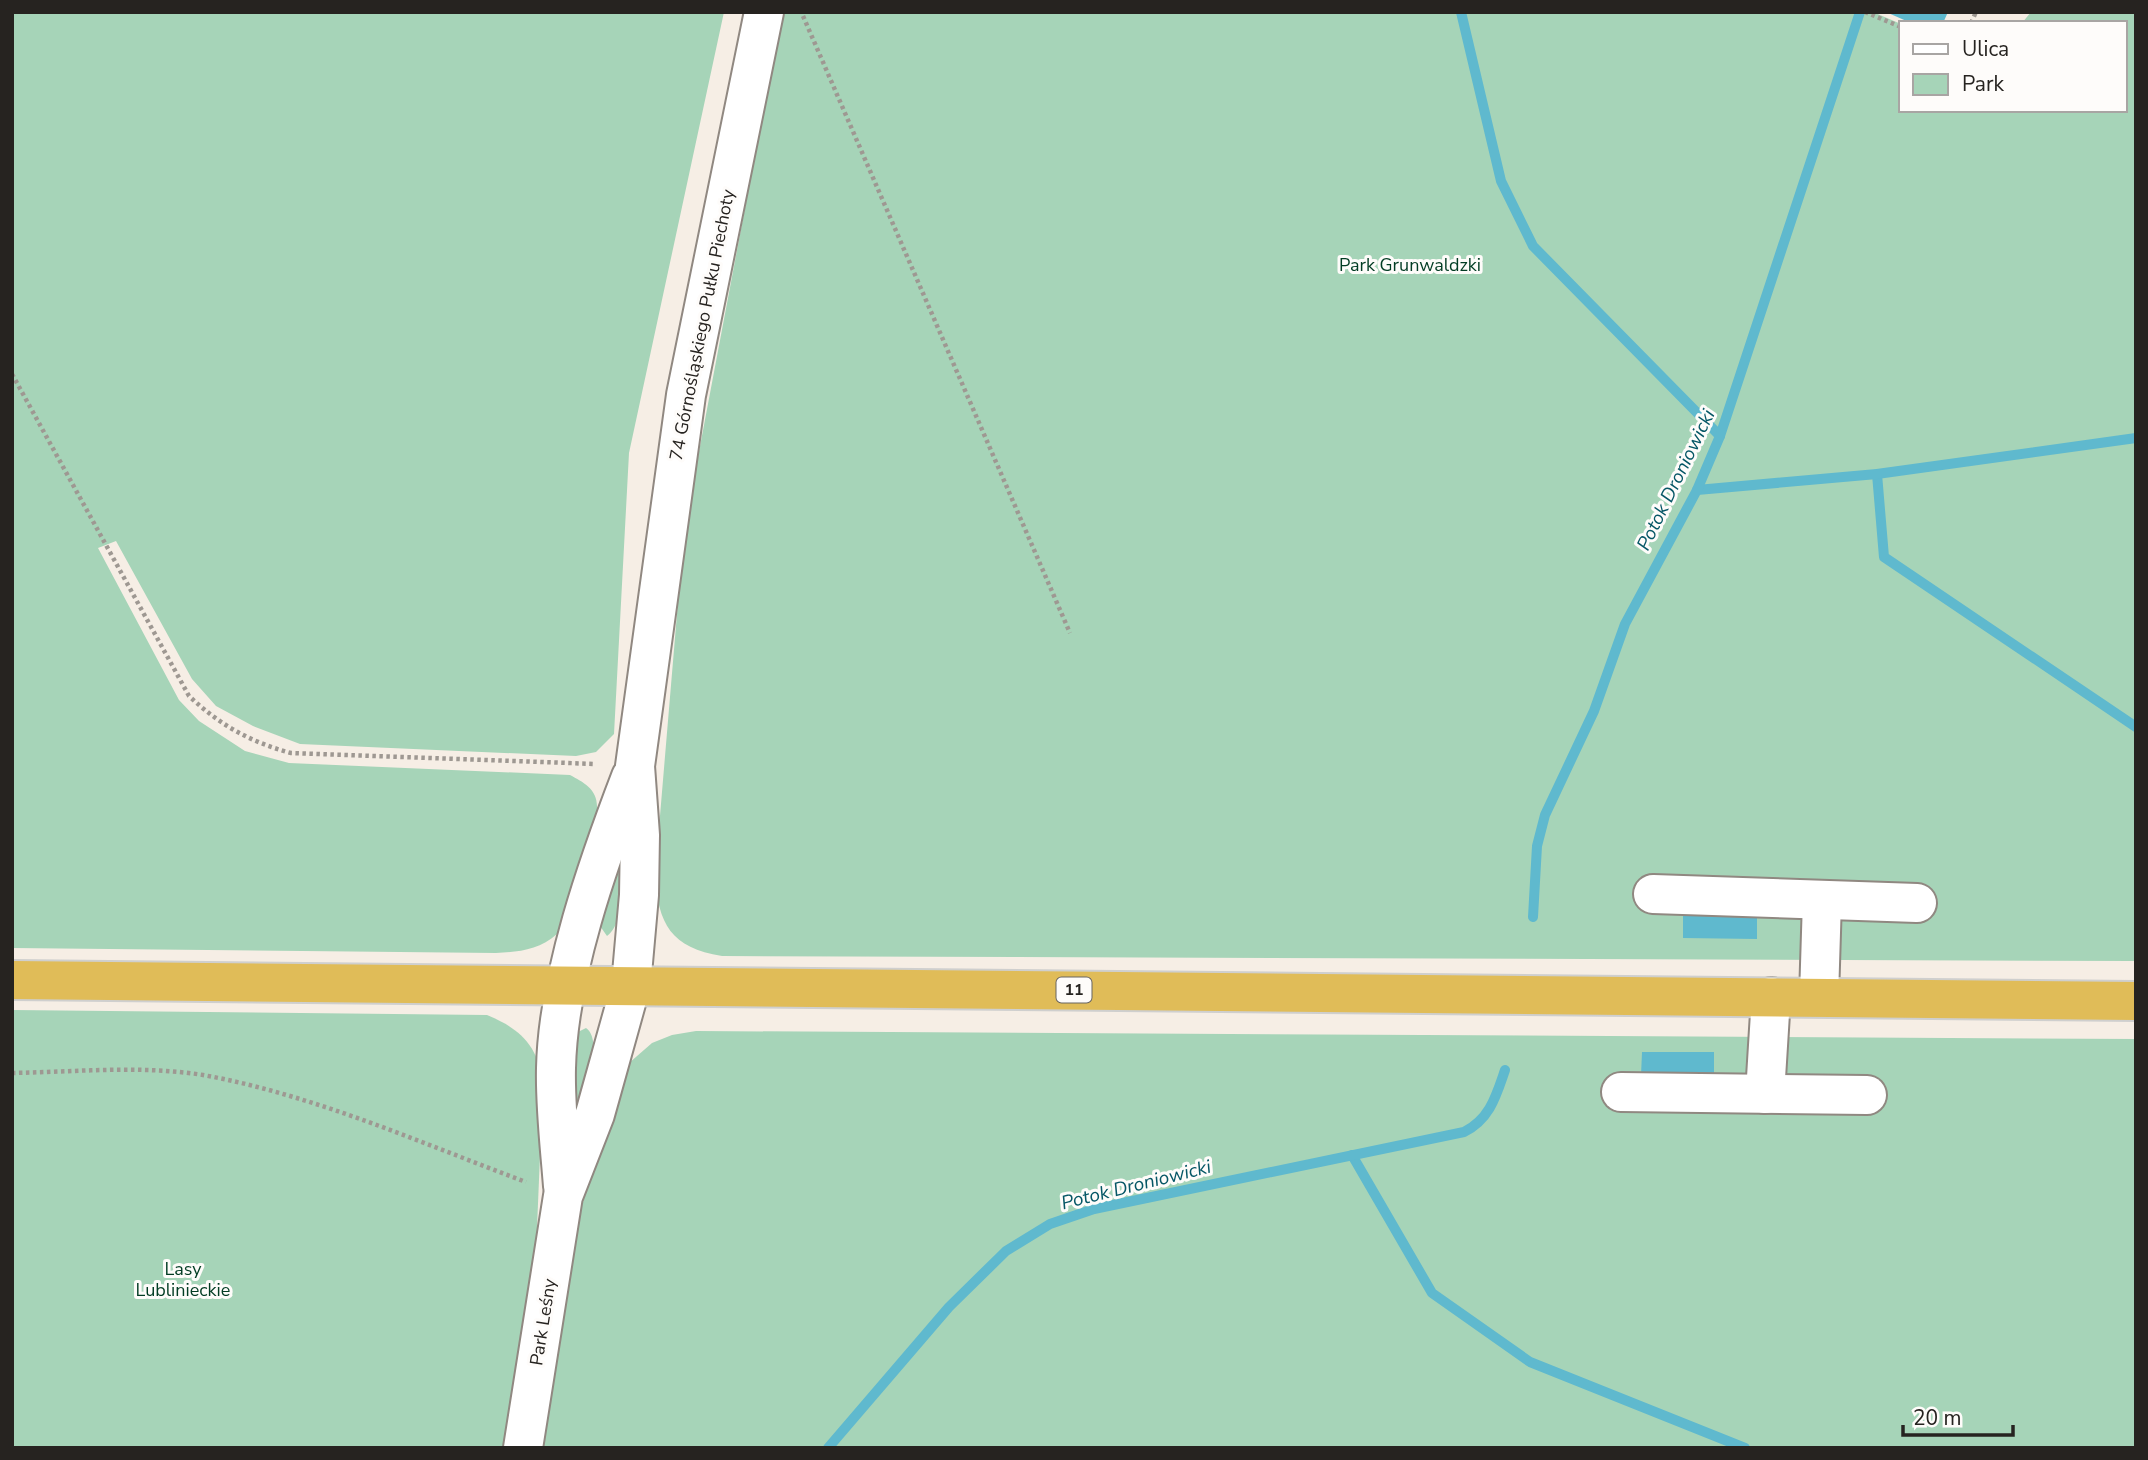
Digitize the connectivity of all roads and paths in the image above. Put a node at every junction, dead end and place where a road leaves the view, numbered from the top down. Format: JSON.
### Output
{"nodes":[{"id":1,"x":764,"y":12,"type":"edge"},
{"id":2,"x":801,"y":12,"type":"edge"},
{"id":3,"x":1865,"y":13,"type":"edge"},
{"id":4,"x":1899,"y":26,"type":"edge"},
{"id":5,"x":12,"y":374,"type":"edge"},
{"id":6,"x":1070,"y":633,"type":"dead end"},
{"id":7,"x":635,"y":766,"type":"junction"},
{"id":8,"x":1653,"y":894,"type":"dead end"},
{"id":9,"x":1822,"y":900,"type":"junction"},
{"id":10,"x":1917,"y":903,"type":"dead end"},
{"id":11,"x":12,"y":980,"type":"edge"},
{"id":12,"x":567,"y":985,"type":"junction"},
{"id":13,"x":631,"y":985,"type":"junction"},
{"id":14,"x":1771,"y":997,"type":"junction"},
{"id":15,"x":1819,"y":997,"type":"junction"},
{"id":16,"x":2136,"y":1001,"type":"edge"},
{"id":17,"x":12,"y":1073,"type":"edge"},
{"id":18,"x":1621,"y":1092,"type":"dead end"},
{"id":19,"x":1765,"y":1094,"type":"junction"},
{"id":20,"x":1867,"y":1095,"type":"dead end"},
{"id":21,"x":563,"y":1196,"type":"junction"},
{"id":22,"x":523,"y":1448,"type":"edge"}],
"edges":[{"from":1,"to":7,"type":"street","name":"74 Górnośląskiego Pułku Piechoty"},
{"from":2,"to":6,"type":"path"},
{"from":3,"to":4,"type":"path"},
{"from":5,"to":7,"type":"path"},
{"from":7,"to":12,"type":"street","name":"74 Górnośląskiego Pułku Piechoty"},
{"from":7,"to":13,"type":"street","name":"74 Górnośląskiego Pułku Piechoty"},
{"from":8,"to":9,"type":"street"},
{"from":9,"to":10,"type":"street"},
{"from":9,"to":15,"type":"street"},
{"from":11,"to":12,"type":"highway","number":"11"},
{"from":12,"to":13,"type":"highway","number":"11"},
{"from":12,"to":21,"type":"street","name":"Park Leśny"},
{"from":13,"to":14,"type":"highway","number":"11"},
{"from":13,"to":21,"type":"street","name":"Park Leśny"},
{"from":14,"to":15,"type":"highway","number":"11"},
{"from":14,"to":19,"type":"street"},
{"from":15,"to":16,"type":"highway","number":"11"},
{"from":17,"to":21,"type":"path"},
{"from":18,"to":19,"type":"street"},
{"from":19,"to":20,"type":"street"},
{"from":21,"to":22,"type":"street","name":"Park Leśny"}]}
